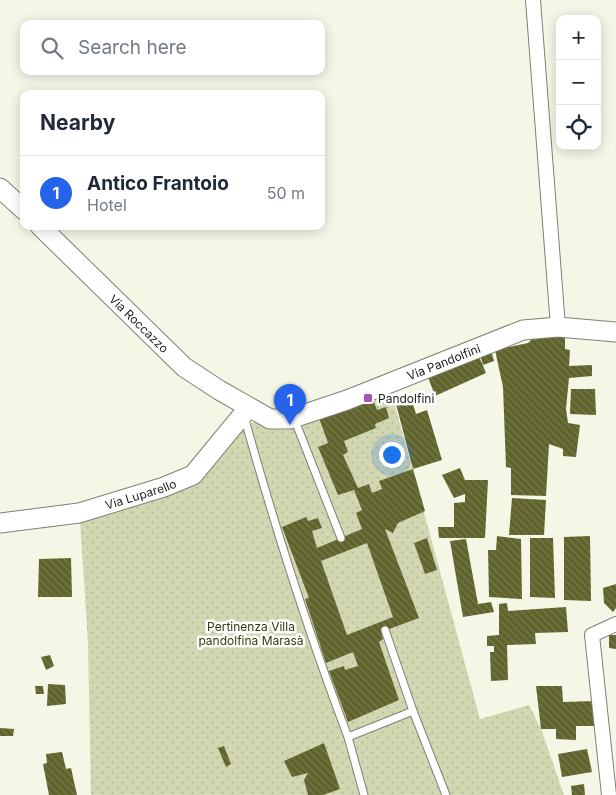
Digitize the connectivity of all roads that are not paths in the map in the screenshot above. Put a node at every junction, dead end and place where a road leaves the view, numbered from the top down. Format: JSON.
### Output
{"nodes":[{"id":1,"x":533,"y":0,"type":"edge"},
{"id":2,"x":0,"y":188,"type":"edge"},
{"id":3,"x":20,"y":206,"type":"edge"},
{"id":4,"x":44,"y":230,"type":"edge"},
{"id":5,"x":558,"y":328,"type":"junction"},
{"id":6,"x":616,"y":332,"type":"edge"},
{"id":7,"x":246,"y":410,"type":"junction"},
{"id":8,"x":294,"y":418,"type":"junction"},
{"id":9,"x":0,"y":523,"type":"edge"},
{"id":10,"x":341,"y":538,"type":"dead end"},
{"id":11,"x":616,"y":624,"type":"edge"},
{"id":12,"x":386,"y":630,"type":"dead end"},
{"id":13,"x":413,"y":711,"type":"junction"},
{"id":14,"x":348,"y":737,"type":"junction"},
{"id":15,"x":364,"y":795,"type":"edge"},
{"id":16,"x":446,"y":795,"type":"edge"},
{"id":17,"x":610,"y":795,"type":"edge"}],
"edges":[{"from":1,"to":5,"type":"street"},
{"from":2,"to":3,"type":"street"},
{"from":4,"to":7,"type":"street","name":"Via Roccazzo"},
{"from":5,"to":6,"type":"street","name":"Via Pandolfini"},
{"from":5,"to":8,"type":"street","name":"Via Pandolfini"},
{"from":7,"to":8,"type":"street","name":"Via Pandolfini"},
{"from":7,"to":9,"type":"street","name":"Via Luparello"},
{"from":7,"to":14,"type":"lane"},
{"from":8,"to":10,"type":"lane"},
{"from":11,"to":17,"type":"street"},
{"from":12,"to":13,"type":"lane"},
{"from":13,"to":14,"type":"lane"},
{"from":13,"to":16,"type":"lane"},
{"from":14,"to":15,"type":"lane"}]}
